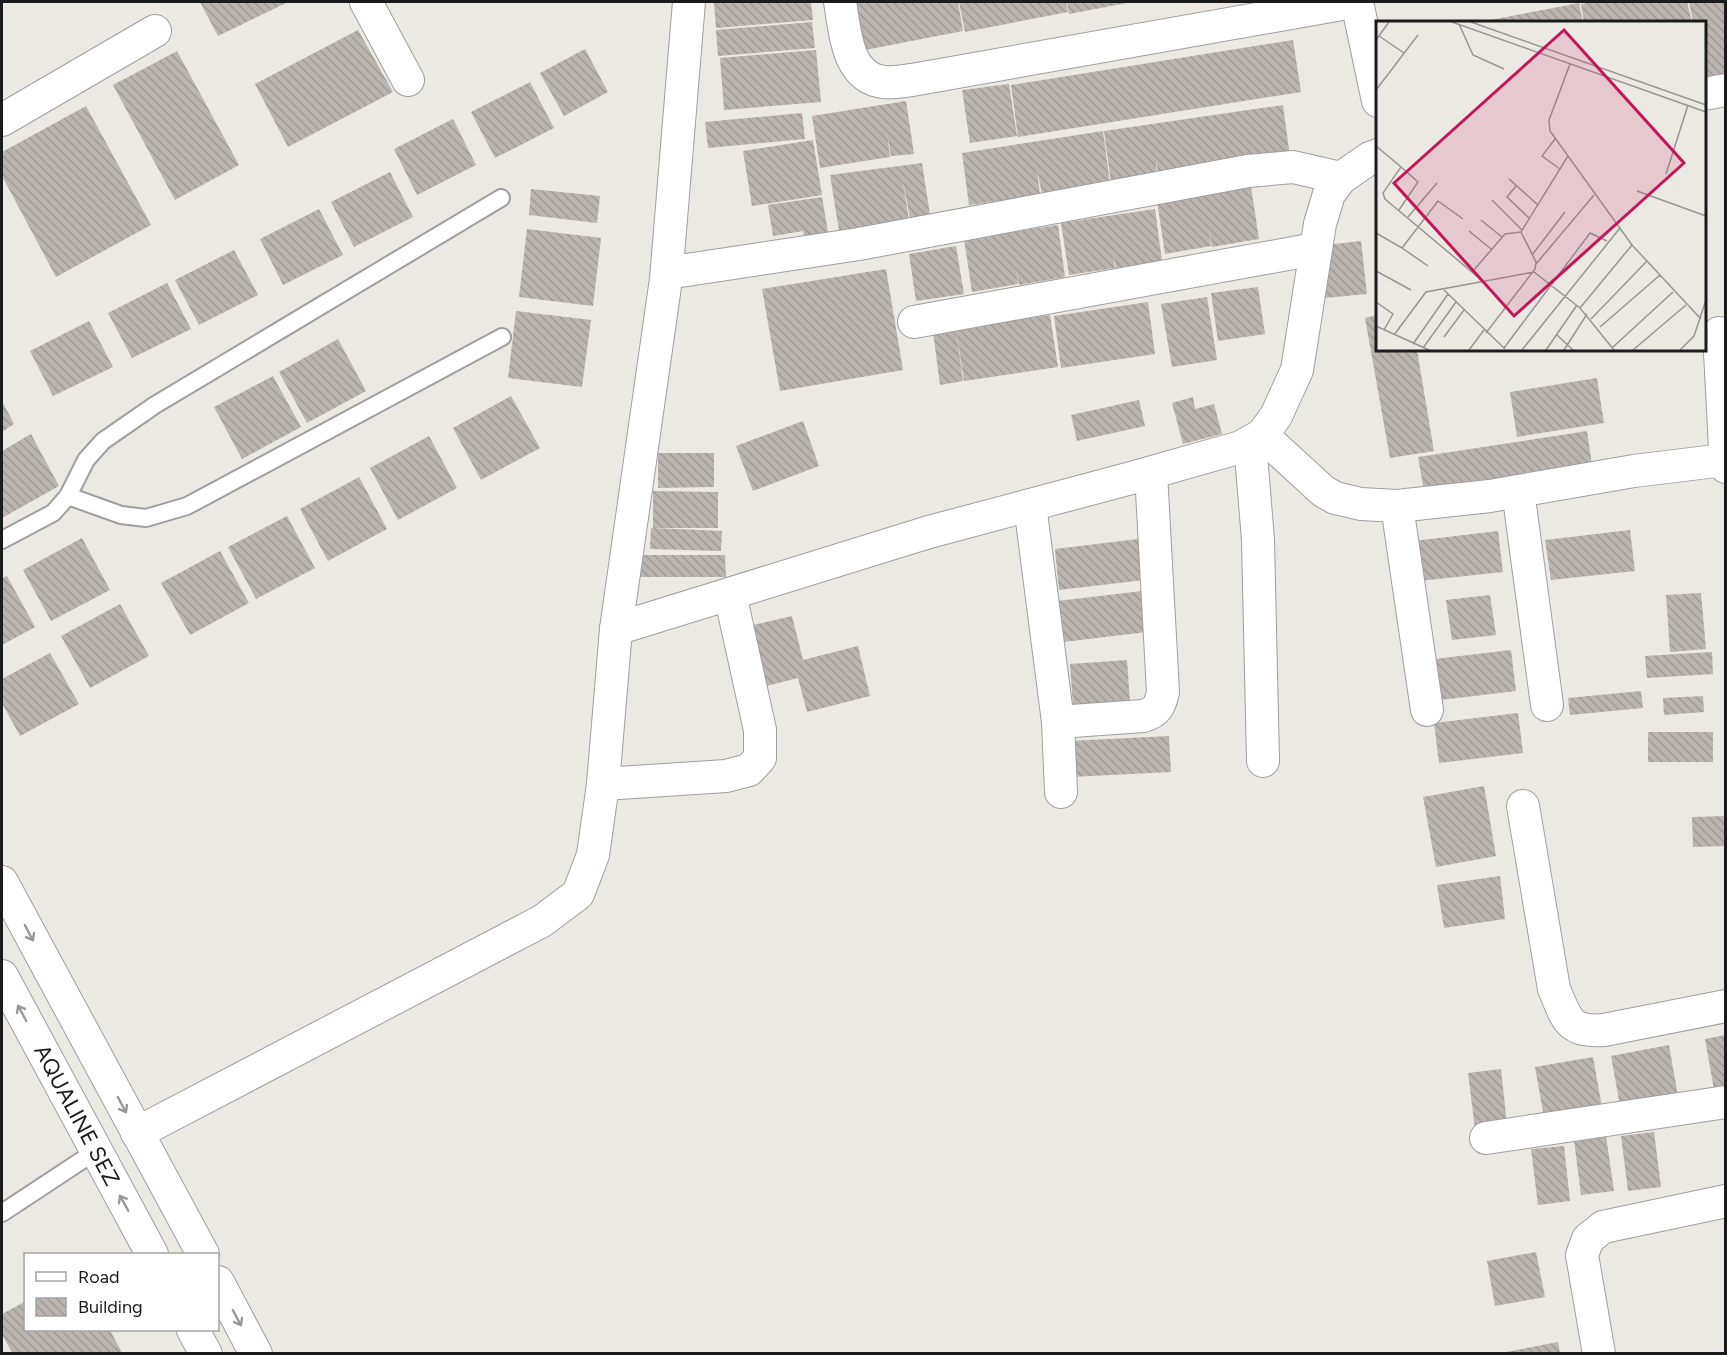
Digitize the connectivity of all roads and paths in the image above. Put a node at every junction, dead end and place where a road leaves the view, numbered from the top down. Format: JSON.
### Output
{"nodes":[{"id":1,"x":366,"y":2,"type":"edge"},
{"id":2,"x":689,"y":2,"type":"edge"},
{"id":3,"x":840,"y":2,"type":"edge"},
{"id":4,"x":1355,"y":2,"type":"edge"},
{"id":5,"x":155,"y":31,"type":"dead end"},
{"id":6,"x":408,"y":80,"type":"dead end"},
{"id":7,"x":1725,"y":90,"type":"edge"},
{"id":8,"x":1706,"y":94,"type":"edge"},
{"id":9,"x":1376,"y":96,"type":"edge"},
{"id":10,"x":2,"y":120,"type":"edge"},
{"id":11,"x":1376,"y":156,"type":"edge"},
{"id":12,"x":1341,"y":178,"type":"junction"},
{"id":13,"x":501,"y":198,"type":"dead end"},
{"id":14,"x":1315,"y":249,"type":"junction"},
{"id":15,"x":667,"y":273,"type":"junction"},
{"id":16,"x":914,"y":322,"type":"dead end"},
{"id":17,"x":1716,"y":332,"type":"edge"},
{"id":18,"x":502,"y":337,"type":"dead end"},
{"id":19,"x":1256,"y":439,"type":"junction"},
{"id":20,"x":1725,"y":463,"type":"edge"},
{"id":21,"x":1150,"y":473,"type":"junction"},
{"id":22,"x":1518,"y":491,"type":"junction"},
{"id":23,"x":68,"y":496,"type":"junction"},
{"id":24,"x":1030,"y":505,"type":"junction"},
{"id":25,"x":1397,"y":506,"type":"junction"},
{"id":26,"x":2,"y":540,"type":"edge"},
{"id":27,"x":730,"y":594,"type":"junction"},
{"id":28,"x":616,"y":629,"type":"junction"},
{"id":29,"x":1547,"y":705,"type":"dead end"},
{"id":30,"x":1427,"y":710,"type":"dead end"},
{"id":31,"x":1058,"y":722,"type":"junction"},
{"id":32,"x":1263,"y":761,"type":"dead end"},
{"id":33,"x":603,"y":784,"type":"junction"},
{"id":34,"x":1061,"y":792,"type":"dead end"},
{"id":35,"x":1523,"y":806,"type":"dead end"},
{"id":36,"x":2,"y":882,"type":"edge"},
{"id":37,"x":2,"y":976,"type":"edge"},
{"id":38,"x":1725,"y":1006,"type":"edge"},
{"id":39,"x":1725,"y":1102,"type":"edge"},
{"id":40,"x":137,"y":1133,"type":"junction"},
{"id":41,"x":1486,"y":1138,"type":"dead end"},
{"id":42,"x":96,"y":1151,"type":"junction"},
{"id":43,"x":1725,"y":1201,"type":"edge"},
{"id":44,"x":2,"y":1213,"type":"edge"},
{"id":45,"x":151,"y":1253,"type":"edge"},
{"id":46,"x":201,"y":1253,"type":"edge"},
{"id":47,"x":219,"y":1284,"type":"edge"},
{"id":48,"x":194,"y":1331,"type":"edge"},
{"id":49,"x":206,"y":1353,"type":"edge"},
{"id":50,"x":256,"y":1353,"type":"edge"},
{"id":51,"x":1599,"y":1353,"type":"edge"}],
"edges":[{"from":1,"to":6,"type":"street"},
{"from":2,"to":15,"type":"street"},
{"from":3,"to":4,"type":"street"},
{"from":4,"to":9,"type":"street"},
{"from":5,"to":10,"type":"street"},
{"from":7,"to":8,"type":"street"},
{"from":11,"to":12,"type":"street"},
{"from":12,"to":14,"type":"street"},
{"from":12,"to":15,"type":"street"},
{"from":13,"to":23,"type":"lane"},
{"from":14,"to":16,"type":"street"},
{"from":14,"to":19,"type":"street"},
{"from":15,"to":28,"type":"street"},
{"from":17,"to":20,"type":"street"},
{"from":18,"to":23,"type":"lane"},
{"from":19,"to":21,"type":"street"},
{"from":19,"to":25,"type":"street"},
{"from":19,"to":32,"type":"street"},
{"from":20,"to":22,"type":"street"},
{"from":21,"to":24,"type":"street"},
{"from":21,"to":31,"type":"street"},
{"from":22,"to":25,"type":"street"},
{"from":22,"to":29,"type":"street"},
{"from":23,"to":26,"type":"lane"},
{"from":24,"to":27,"type":"street"},
{"from":24,"to":31,"type":"street"},
{"from":25,"to":30,"type":"street"},
{"from":27,"to":28,"type":"street"},
{"from":27,"to":33,"type":"street"},
{"from":28,"to":33,"type":"street"},
{"from":31,"to":34,"type":"street"},
{"from":33,"to":40,"type":"street"},
{"from":35,"to":38,"type":"street"},
{"from":36,"to":40,"type":"street","one_way":true},
{"from":42,"to":37,"type":"street","name":"AQUALINE SEZ","one_way":true},
{"from":39,"to":41,"type":"street"},
{"from":40,"to":46,"type":"street"},
{"from":42,"to":44,"type":"lane"},
{"from":45,"to":42,"type":"street","name":"AQUALINE SEZ","one_way":true},
{"from":43,"to":51,"type":"street"},
{"from":47,"to":50,"type":"street","one_way":true},
{"from":48,"to":49,"type":"street"}]}
